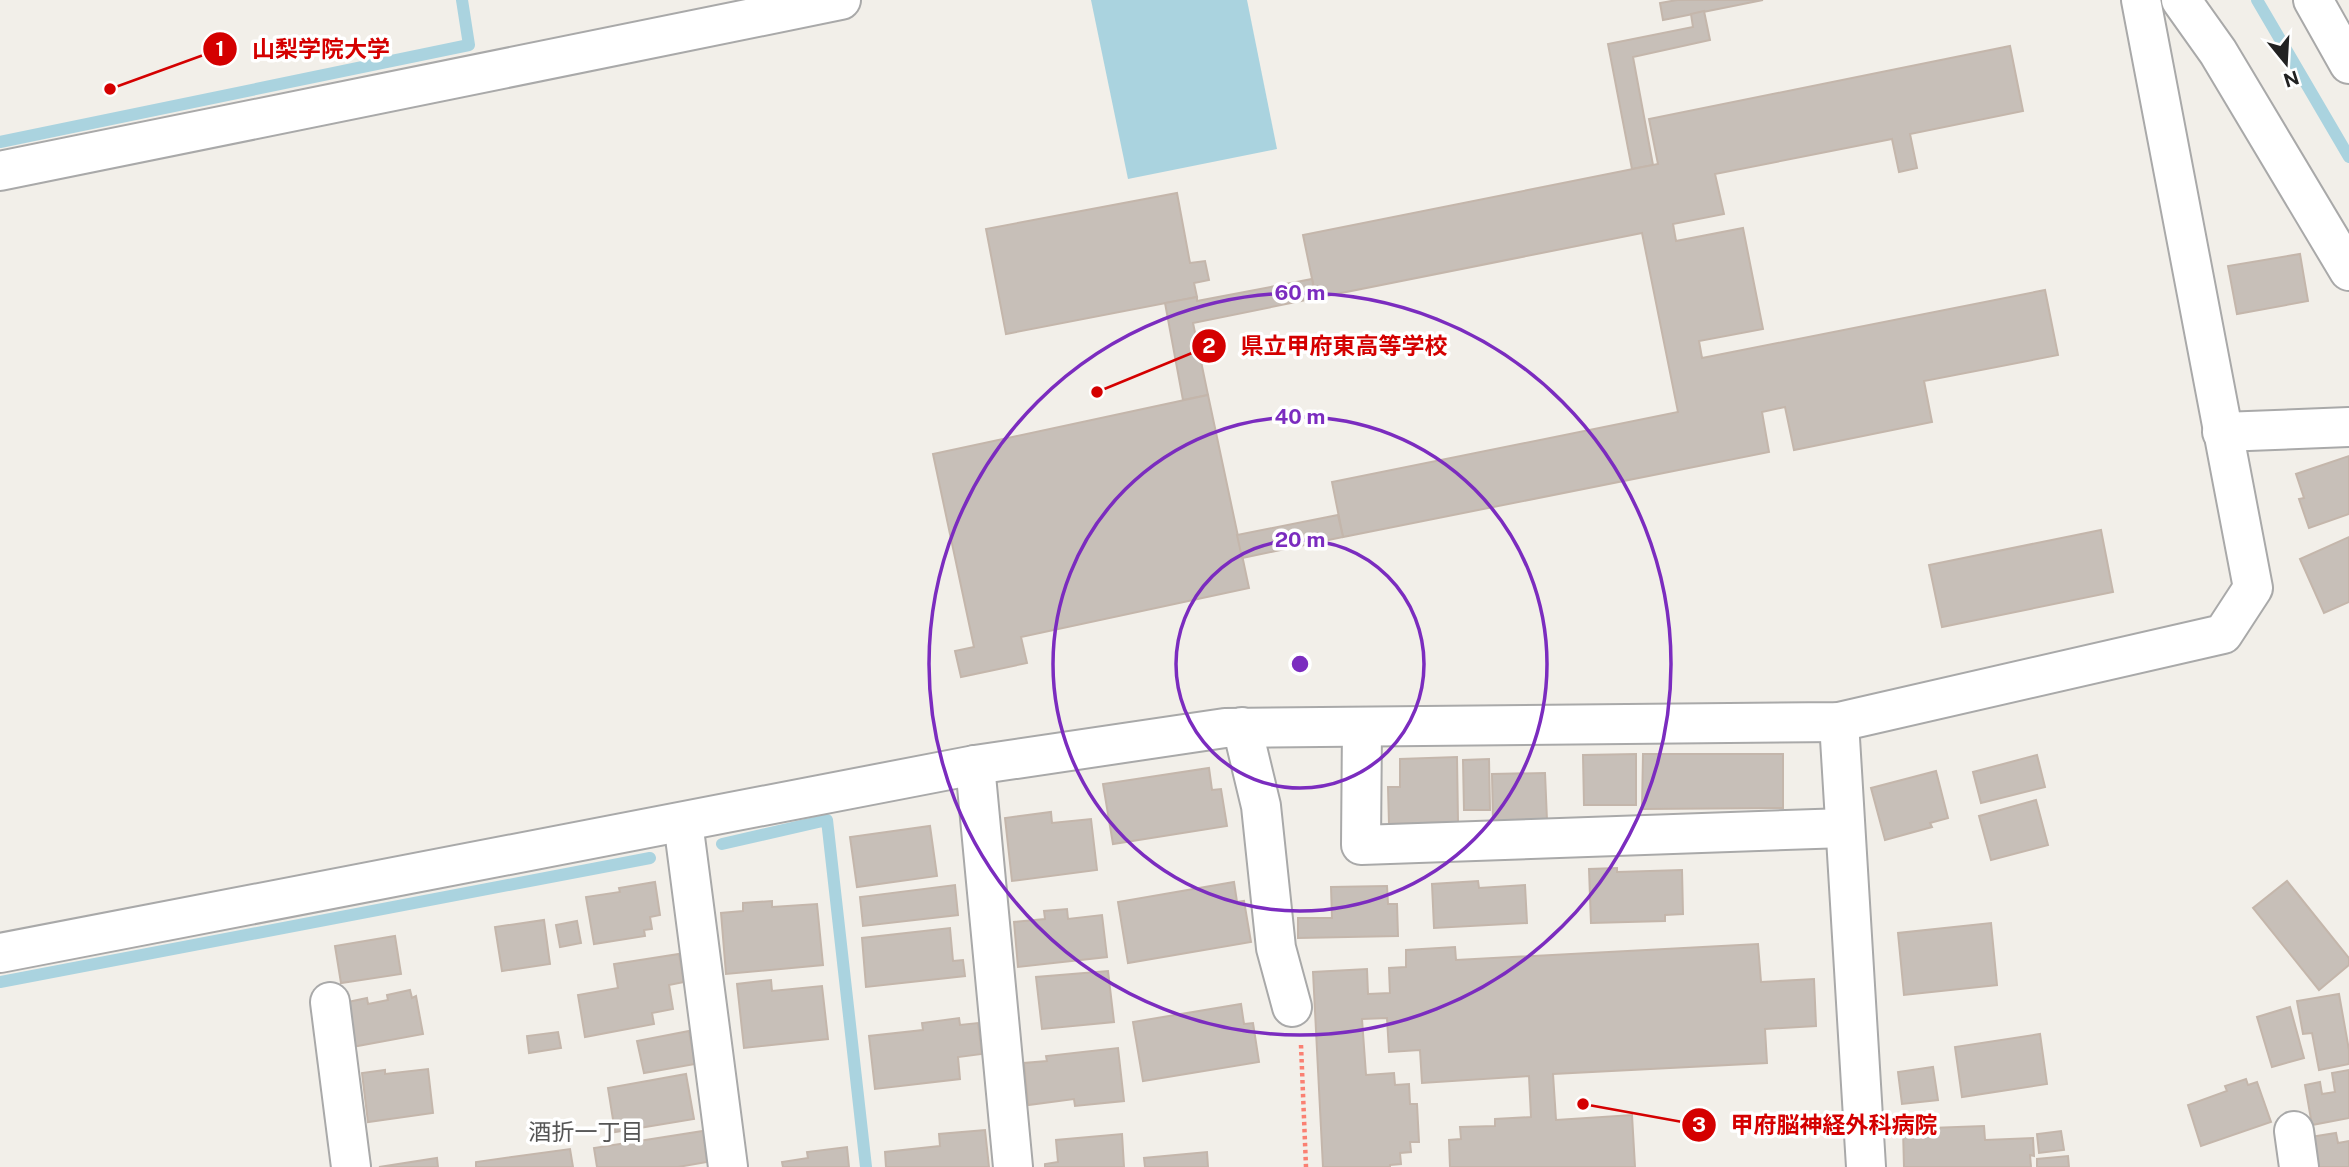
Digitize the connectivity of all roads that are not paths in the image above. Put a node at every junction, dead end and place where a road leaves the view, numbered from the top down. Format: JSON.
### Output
{"nodes":[{"id":1,"x":841,"y":0,"type":"edge"},
{"id":2,"x":2141,"y":0,"type":"edge"},
{"id":3,"x":2181,"y":0,"type":"edge"},
{"id":4,"x":2313,"y":0,"type":"edge"},
{"id":5,"x":2349,"y":64,"type":"edge"},
{"id":6,"x":0,"y":171,"type":"edge"},
{"id":7,"x":2349,"y":271,"type":"edge"},
{"id":8,"x":2349,"y":427,"type":"edge"},
{"id":9,"x":2222,"y":432,"type":"junction"},
{"id":10,"x":1839,"y":722,"type":"junction"},
{"id":11,"x":1241,"y":727,"type":"junction"},
{"id":12,"x":1362,"y":727,"type":"junction"},
{"id":13,"x":975,"y":765,"type":"junction"},
{"id":14,"x":683,"y":822,"type":"junction"},
{"id":15,"x":1845,"y":828,"type":"junction"},
{"id":16,"x":0,"y":953,"type":"edge"},
{"id":17,"x":330,"y":1002,"type":"dead end"},
{"id":18,"x":1292,"y":1007,"type":"road end"},
{"id":19,"x":351,"y":1167,"type":"edge"},
{"id":20,"x":728,"y":1167,"type":"edge"},
{"id":21,"x":1013,"y":1167,"type":"edge"},
{"id":22,"x":1866,"y":1167,"type":"edge"}],
"edges":[{"from":1,"to":6,"type":"street"},
{"from":2,"to":9,"type":"street"},
{"from":3,"to":7,"type":"street"},
{"from":4,"to":5,"type":"street"},
{"from":8,"to":9,"type":"street"},
{"from":9,"to":10,"type":"street"},
{"from":10,"to":12,"type":"street"},
{"from":10,"to":15,"type":"street"},
{"from":11,"to":12,"type":"street"},
{"from":11,"to":13,"type":"street"},
{"from":11,"to":18,"type":"street"},
{"from":12,"to":15,"type":"street"},
{"from":13,"to":14,"type":"street"},
{"from":13,"to":21,"type":"street"},
{"from":14,"to":16,"type":"street"},
{"from":14,"to":20,"type":"street"},
{"from":15,"to":22,"type":"street"},
{"from":17,"to":19,"type":"street"}]}
